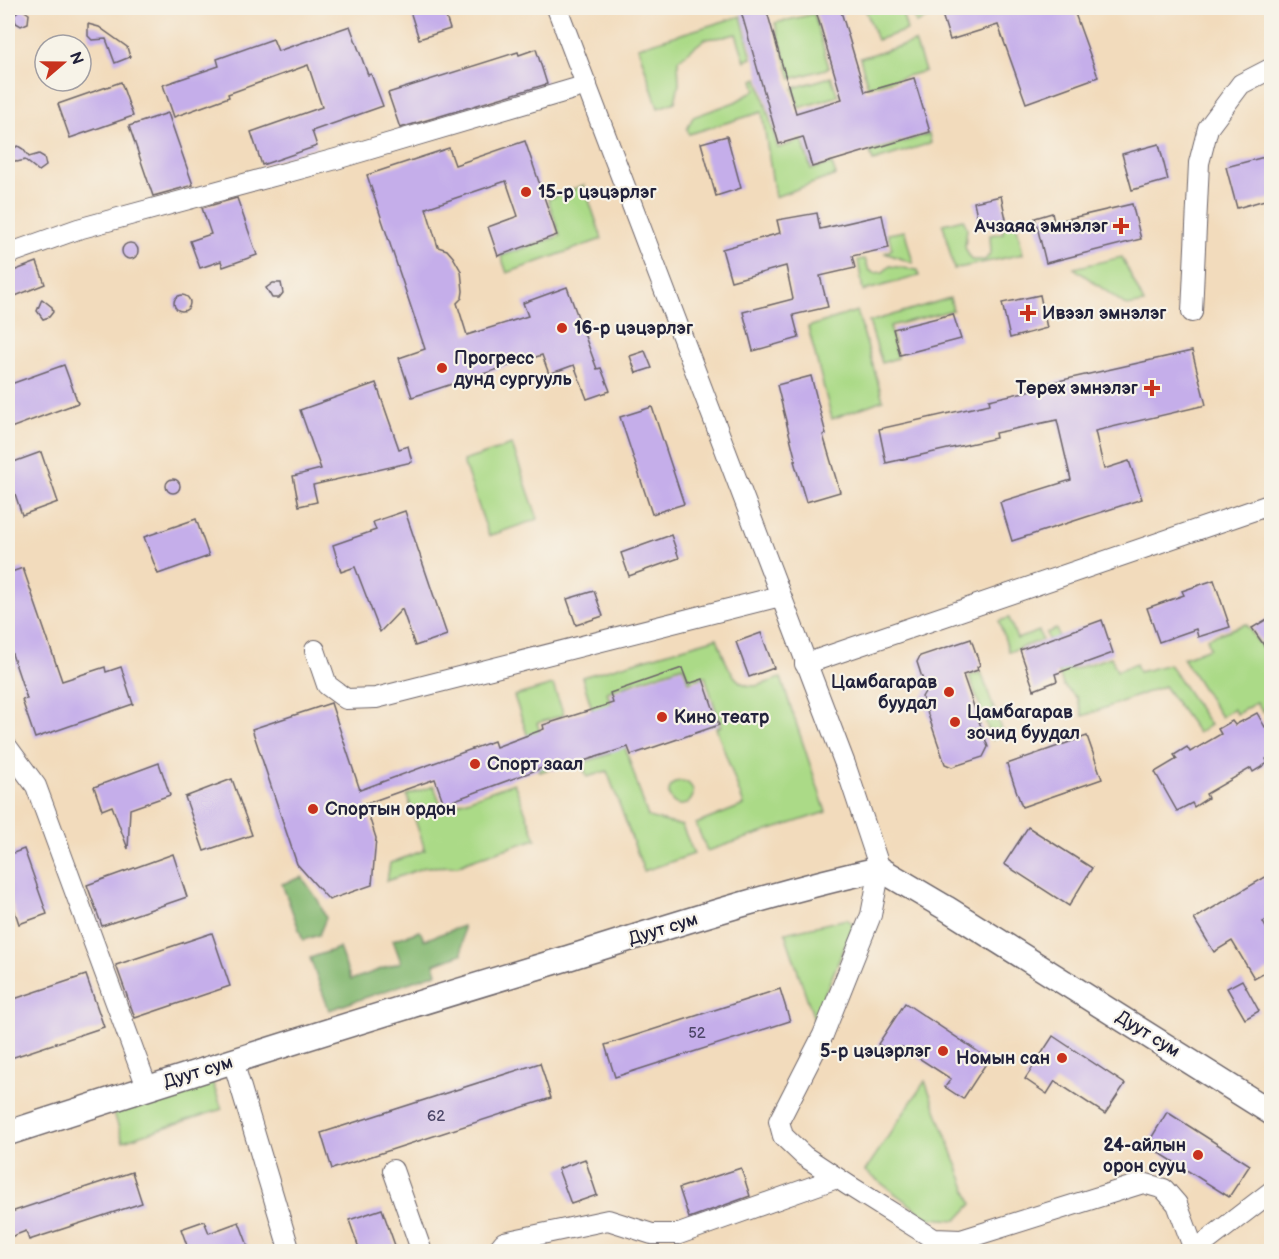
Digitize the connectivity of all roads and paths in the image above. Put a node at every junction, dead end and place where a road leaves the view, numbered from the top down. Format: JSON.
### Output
{"nodes":[{"id":1,"x":557,"y":8,"type":"edge"},
{"id":2,"x":1272,"y":68,"type":"edge"},
{"id":3,"x":587,"y":85,"type":"junction"},
{"id":4,"x":8,"y":254,"type":"edge"},
{"id":5,"x":1192,"y":312,"type":"dead end"},
{"id":6,"x":1272,"y":504,"type":"edge"},
{"id":7,"x":780,"y":596,"type":"junction"},
{"id":8,"x":315,"y":650,"type":"dead end"},
{"id":9,"x":805,"y":664,"type":"junction"},
{"id":10,"x":8,"y":748,"type":"edge"},
{"id":11,"x":880,"y":869,"type":"junction"},
{"id":12,"x":233,"y":1061,"type":"junction"},
{"id":13,"x":147,"y":1087,"type":"junction"},
{"id":14,"x":1272,"y":1113,"type":"edge"},
{"id":15,"x":8,"y":1133,"type":"edge"},
{"id":16,"x":393,"y":1170,"type":"dead end"},
{"id":17,"x":837,"y":1178,"type":"junction"},
{"id":18,"x":1272,"y":1191,"type":"edge"},
{"id":19,"x":290,"y":1251,"type":"edge"},
{"id":20,"x":422,"y":1251,"type":"edge"},
{"id":21,"x":496,"y":1251,"type":"edge"},
{"id":22,"x":1194,"y":1251,"type":"edge"}],
"edges":[{"from":1,"to":3,"type":"street"},
{"from":2,"to":5,"type":"street"},
{"from":3,"to":4,"type":"street"},
{"from":3,"to":7,"type":"street"},
{"from":6,"to":9,"type":"street"},
{"from":7,"to":8,"type":"street"},
{"from":7,"to":9,"type":"street"},
{"from":9,"to":11,"type":"street"},
{"from":10,"to":13,"type":"street"},
{"from":11,"to":12,"type":"main road","name":"Дуут сум"},
{"from":11,"to":14,"type":"main road","name":"Дуут сум"},
{"from":11,"to":17,"type":"street"},
{"from":12,"to":13,"type":"main road","name":"Дуут сум"},
{"from":12,"to":19,"type":"street"},
{"from":13,"to":15,"type":"main road","name":"Дуут сум"},
{"from":16,"to":20,"type":"street"},
{"from":17,"to":21,"type":"street"},
{"from":17,"to":22,"type":"street"},
{"from":18,"to":22,"type":"street"}]}
